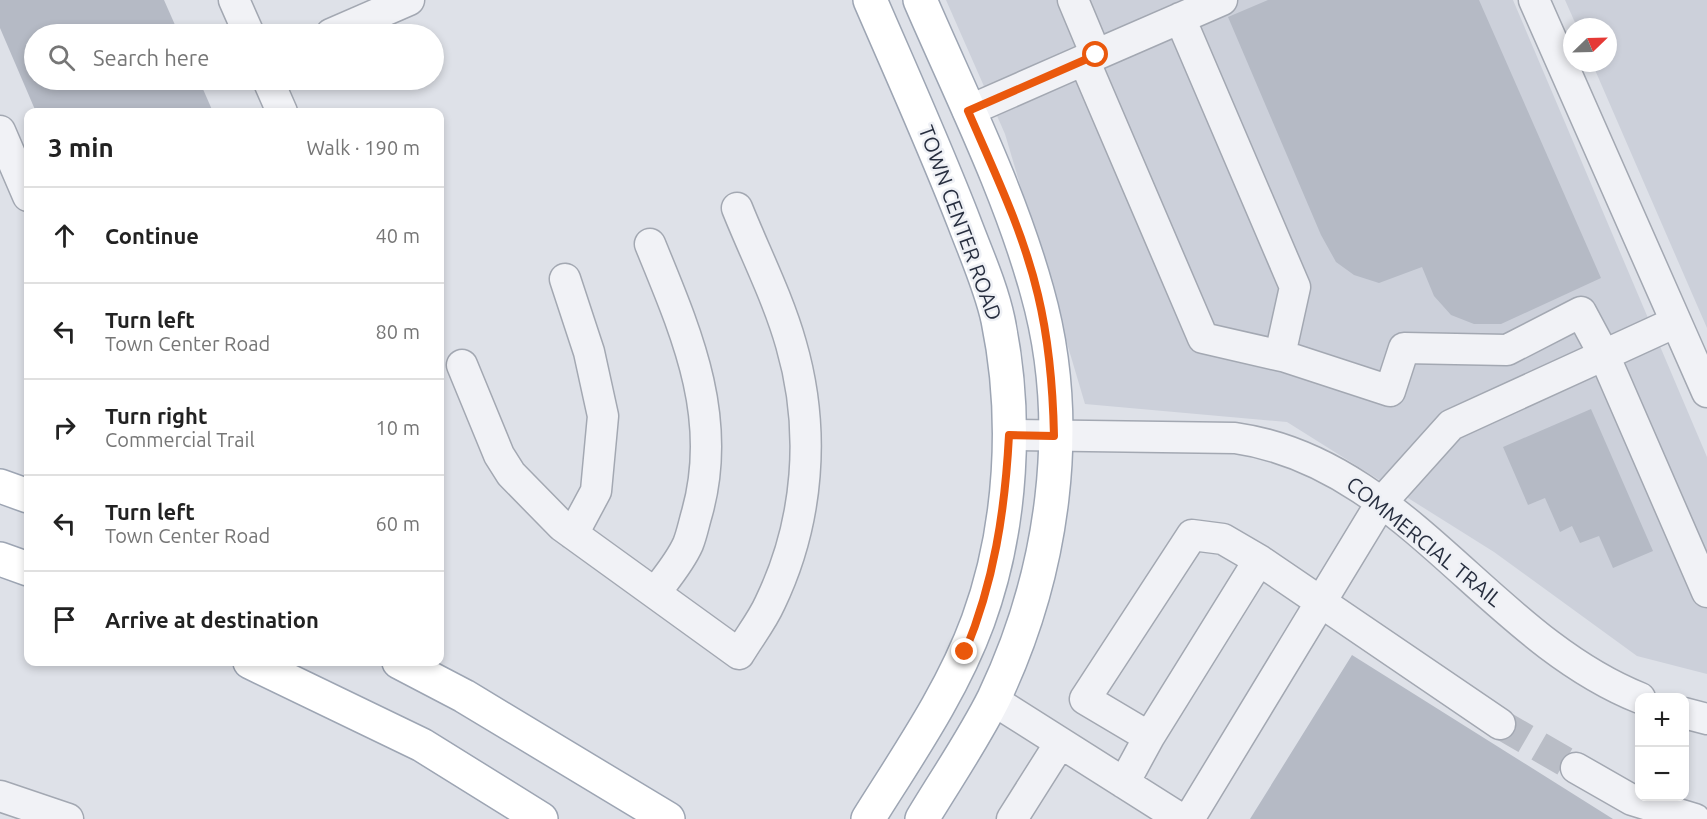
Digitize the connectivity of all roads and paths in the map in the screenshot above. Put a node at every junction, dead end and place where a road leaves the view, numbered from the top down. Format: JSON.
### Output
{"nodes":[{"id":1,"x":234,"y":0,"type":"edge"},
{"id":2,"x":409,"y":0,"type":"edge"},
{"id":3,"x":870,"y":0,"type":"edge"},
{"id":4,"x":920,"y":0,"type":"edge"},
{"id":5,"x":1072,"y":0,"type":"edge"},
{"id":6,"x":1222,"y":0,"type":"edge"},
{"id":7,"x":1534,"y":0,"type":"edge"},
{"id":8,"x":361,"y":10,"type":"edge"},
{"id":9,"x":1180,"y":18,"type":"junction"},
{"id":10,"x":245,"y":24,"type":"edge"},
{"id":11,"x":344,"y":24,"type":"edge"},
{"id":12,"x":1090,"y":58,"type":"junction"},
{"id":13,"x":272,"y":90,"type":"edge"},
{"id":14,"x":280,"y":108,"type":"edge"},
{"id":15,"x":968,"y":111,"type":"junction"},
{"id":16,"x":0,"y":131,"type":"edge"},
{"id":17,"x":16,"y":185,"type":"edge"},
{"id":18,"x":737,"y":208,"type":"dead end"},
{"id":19,"x":650,"y":244,"type":"dead end"},
{"id":20,"x":565,"y":279,"type":"dead end"},
{"id":21,"x":1676,"y":322,"type":"junction"},
{"id":22,"x":1280,"y":355,"type":"junction"},
{"id":23,"x":1604,"y":355,"type":"junction"},
{"id":24,"x":462,"y":365,"type":"dead end"},
{"id":25,"x":1707,"y":392,"type":"edge"},
{"id":26,"x":1009,"y":435,"type":"junction"},
{"id":27,"x":1054,"y":436,"type":"junction"},
{"id":28,"x":0,"y":486,"type":"edge"},
{"id":29,"x":24,"y":495,"type":"edge"},
{"id":30,"x":1381,"y":503,"type":"junction"},
{"id":31,"x":573,"y":534,"type":"junction"},
{"id":32,"x":0,"y":559,"type":"edge"},
{"id":33,"x":1259,"y":561,"type":"junction"},
{"id":34,"x":24,"y":568,"type":"edge"},
{"id":35,"x":1707,"y":592,"type":"edge"},
{"id":36,"x":655,"y":593,"type":"junction"},
{"id":37,"x":1322,"y":603,"type":"junction"},
{"id":38,"x":258,"y":666,"type":"edge"},
{"id":39,"x":407,"y":666,"type":"edge"},
{"id":40,"x":1635,"y":696,"type":"edge"},
{"id":41,"x":993,"y":699,"type":"junction"},
{"id":42,"x":1689,"y":714,"type":"edge"},
{"id":43,"x":1707,"y":719,"type":"edge"},
{"id":44,"x":1500,"y":724,"type":"tunnel mouth"},
{"id":45,"x":1149,"y":737,"type":"junction"},
{"id":46,"x":1060,"y":743,"type":"junction"},
{"id":47,"x":1576,"y":768,"type":"tunnel mouth"},
{"id":48,"x":1124,"y":783,"type":"junction"},
{"id":49,"x":0,"y":796,"type":"edge"},
{"id":50,"x":68,"y":819,"type":"edge"},
{"id":51,"x":541,"y":819,"type":"edge"},
{"id":52,"x":668,"y":819,"type":"edge"},
{"id":53,"x":868,"y":819,"type":"edge"},
{"id":54,"x":922,"y":819,"type":"edge"},
{"id":55,"x":1012,"y":819,"type":"edge"},
{"id":56,"x":1181,"y":819,"type":"edge"},
{"id":57,"x":1189,"y":819,"type":"edge"},
{"id":58,"x":1695,"y":819,"type":"edge"}],
"edges":[{"from":1,"to":10,"type":"street"},
{"from":2,"to":8,"type":"street"},
{"from":3,"to":26,"type":"main road","name":"TOWN CENTER ROAD"},
{"from":4,"to":15,"type":"main road"},
{"from":5,"to":12,"type":"street"},
{"from":6,"to":9,"type":"street"},
{"from":7,"to":21,"type":"street"},
{"from":8,"to":11,"type":"street"},
{"from":9,"to":12,"type":"street"},
{"from":9,"to":22,"type":"street"},
{"from":12,"to":15,"type":"street"},
{"from":12,"to":22,"type":"street"},
{"from":13,"to":14,"type":"street"},
{"from":15,"to":27,"type":"main road"},
{"from":16,"to":17,"type":"street"},
{"from":18,"to":36,"type":"street"},
{"from":19,"to":36,"type":"street"},
{"from":20,"to":31,"type":"street"},
{"from":21,"to":23,"type":"street"},
{"from":21,"to":25,"type":"street"},
{"from":22,"to":23,"type":"street"},
{"from":23,"to":30,"type":"street"},
{"from":23,"to":35,"type":"street"},
{"from":24,"to":31,"type":"street"},
{"from":26,"to":27,"type":"street","name":"COMMERCIAL TRAIL"},
{"from":26,"to":53,"type":"main road","name":"TOWN CENTER ROAD"},
{"from":27,"to":30,"type":"street","name":"COMMERCIAL TRAIL"},
{"from":27,"to":41,"type":"main road"},
{"from":28,"to":29,"type":"main road"},
{"from":30,"to":37,"type":"street"},
{"from":30,"to":40,"type":"street","name":"COMMERCIAL TRAIL"},
{"from":31,"to":36,"type":"street"},
{"from":32,"to":34,"type":"main road"},
{"from":33,"to":37,"type":"street"},
{"from":33,"to":45,"type":"street"},
{"from":33,"to":45,"type":"street"},
{"from":37,"to":44,"type":"street"},
{"from":37,"to":57,"type":"street"},
{"from":38,"to":51,"type":"main road"},
{"from":39,"to":52,"type":"main road"},
{"from":41,"to":46,"type":"street"},
{"from":41,"to":54,"type":"main road"},
{"from":42,"to":43,"type":"street"},
{"from":45,"to":48,"type":"street"},
{"from":46,"to":48,"type":"street"},
{"from":46,"to":55,"type":"street"},
{"from":47,"to":58,"type":"street"},
{"from":48,"to":56,"type":"street"},
{"from":49,"to":50,"type":"street"}]}
